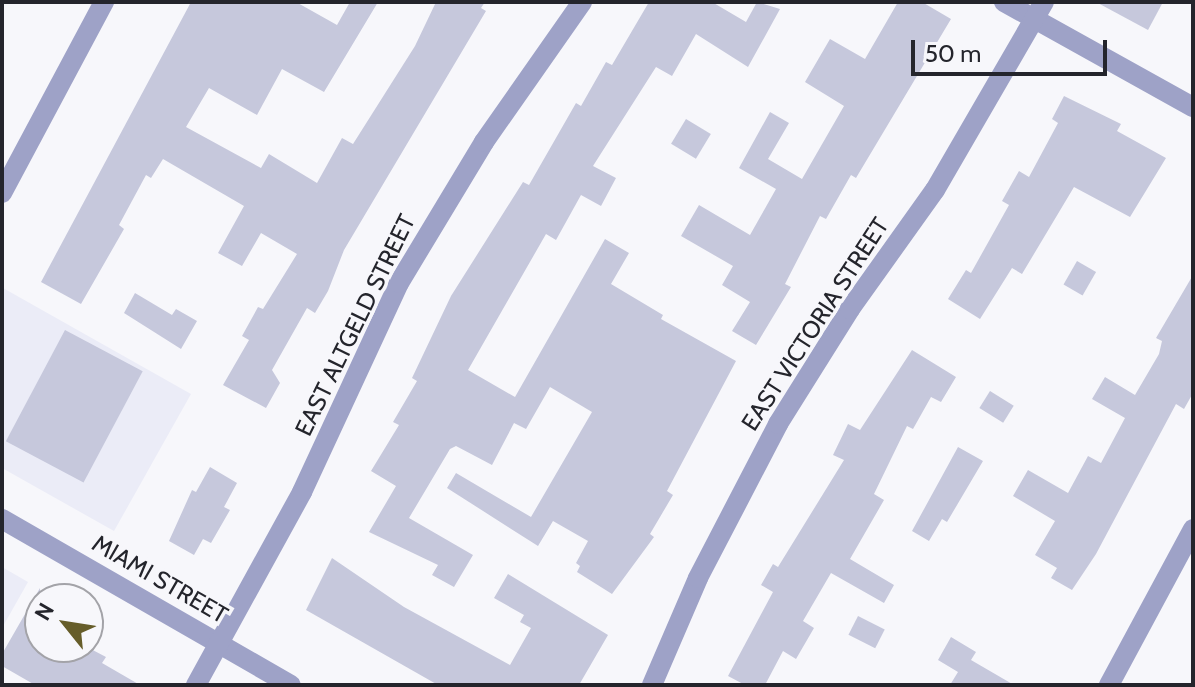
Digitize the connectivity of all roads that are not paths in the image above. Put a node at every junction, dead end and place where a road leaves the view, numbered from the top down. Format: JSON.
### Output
{"nodes":[{"id":1,"x":104,"y":2,"type":"edge"},
{"id":2,"x":582,"y":2,"type":"edge"},
{"id":3,"x":1004,"y":2,"type":"edge"},
{"id":4,"x":1039,"y":11,"type":"edge"},
{"id":5,"x":1193,"y":107,"type":"edge"},
{"id":6,"x":2,"y":193,"type":"edge"},
{"id":7,"x":2,"y":519,"type":"edge"},
{"id":8,"x":1193,"y":529,"type":"edge"},
{"id":9,"x":219,"y":643,"type":"junction"},
{"id":10,"x":196,"y":685,"type":"edge"},
{"id":11,"x":291,"y":685,"type":"edge"},
{"id":12,"x":652,"y":685,"type":"edge"},
{"id":13,"x":1109,"y":685,"type":"edge"}],
"edges":[{"from":1,"to":6,"type":"street"},
{"from":2,"to":9,"type":"street","name":"EAST ALTGELD STREET"},
{"from":3,"to":4,"type":"street"},
{"from":4,"to":5,"type":"street"},
{"from":4,"to":12,"type":"street","name":"EAST VICTORIA STREET"},
{"from":7,"to":9,"type":"street","name":"MIAMI STREET"},
{"from":8,"to":13,"type":"street"},
{"from":9,"to":10,"type":"street","name":"EAST ALTGELD STREET"},
{"from":9,"to":11,"type":"street","name":"MIAMI STREET"}]}
